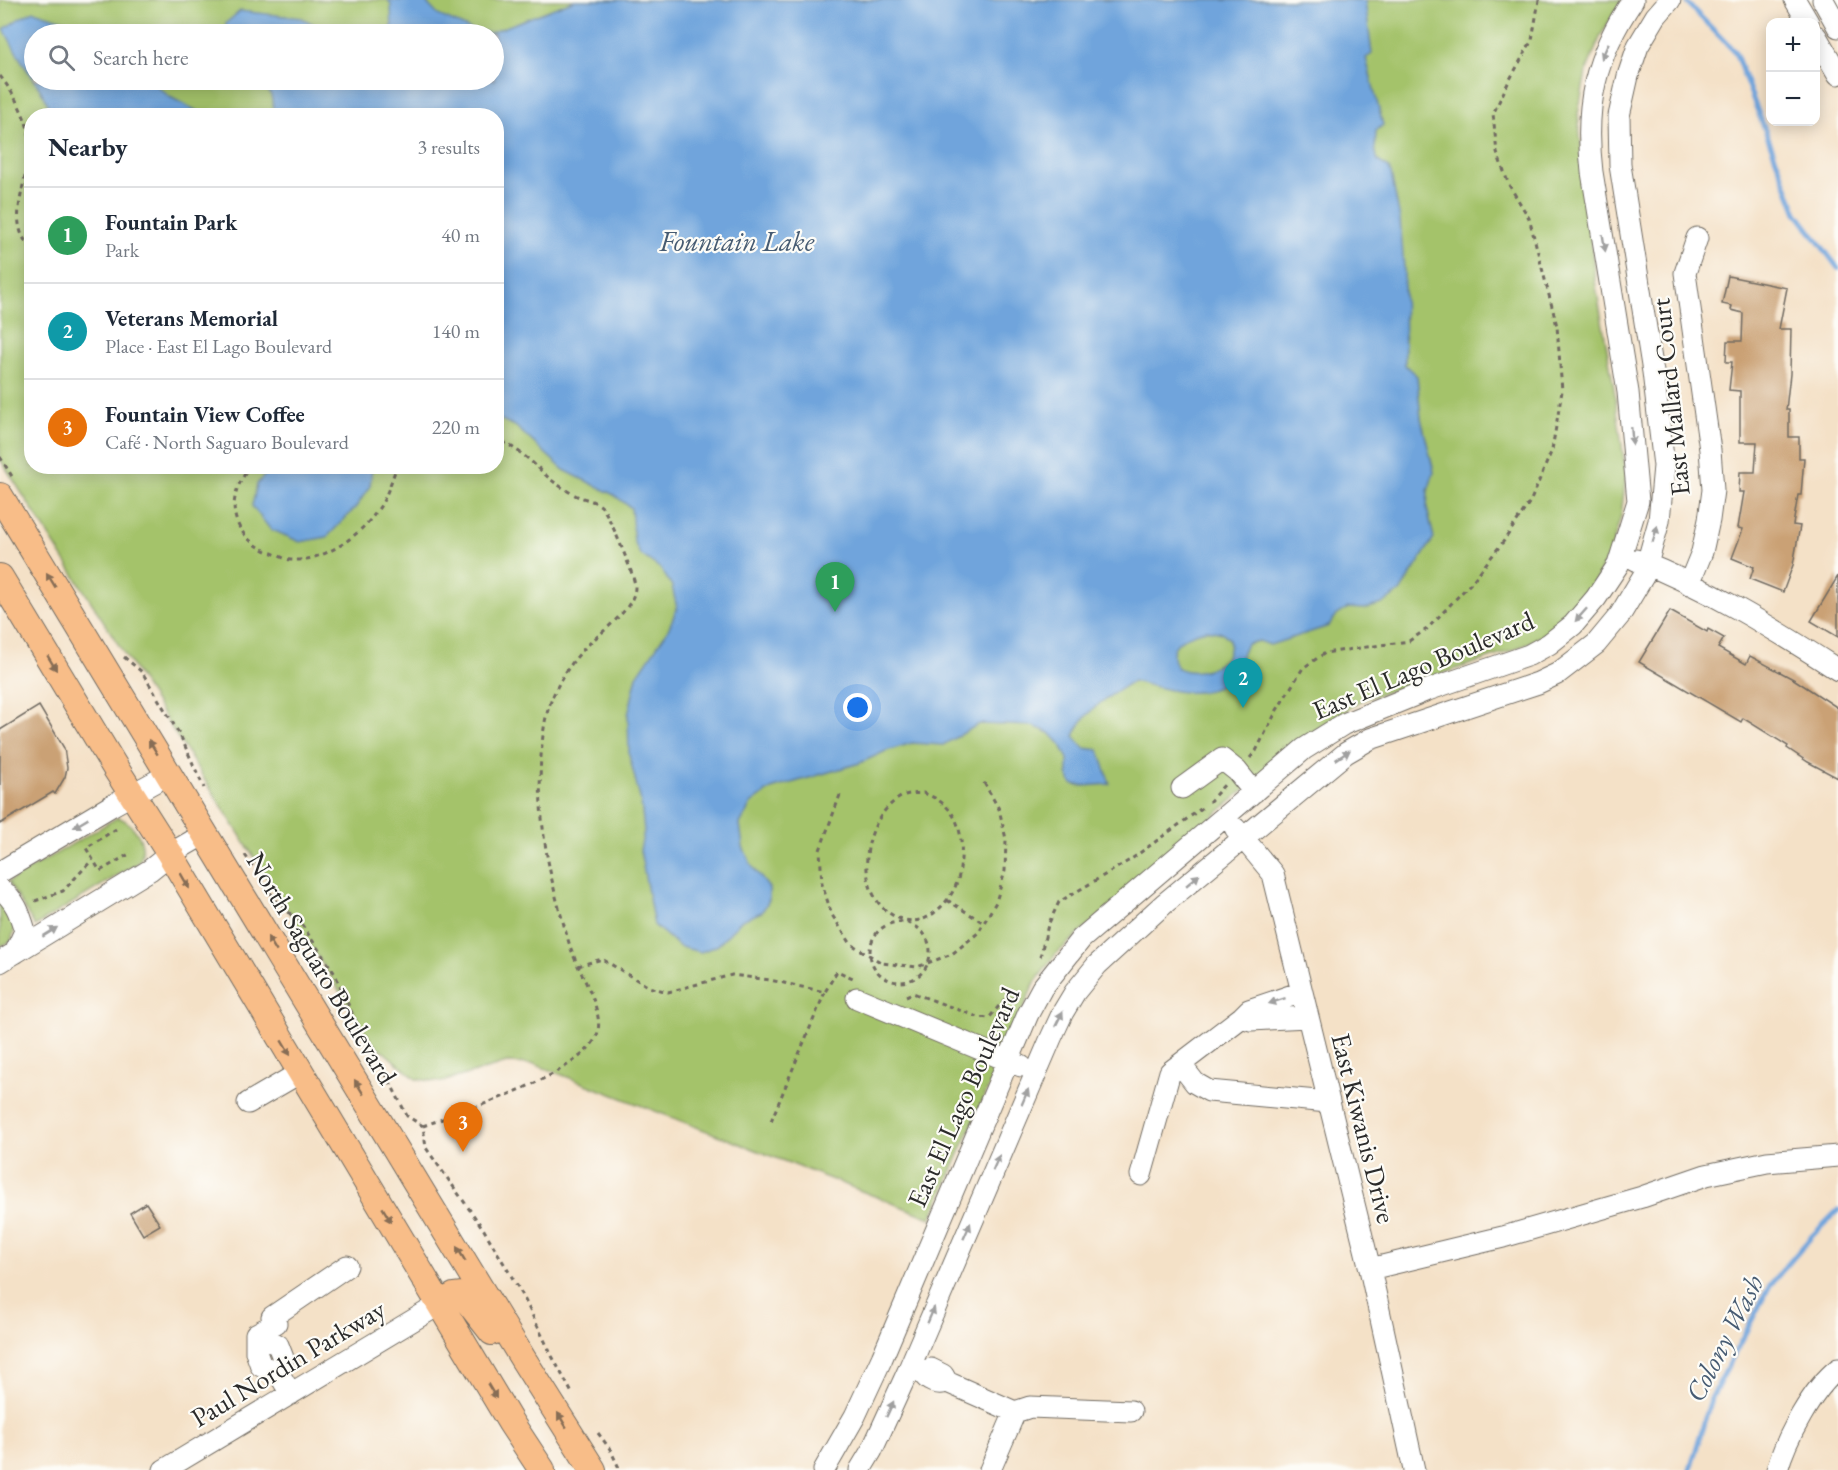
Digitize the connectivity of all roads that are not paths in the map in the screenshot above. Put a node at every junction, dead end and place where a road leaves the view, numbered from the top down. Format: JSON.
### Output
{"nodes":[{"id":1,"x":1633,"y":0,"type":"edge"},
{"id":2,"x":1670,"y":0,"type":"edge"},
{"id":3,"x":1795,"y":0,"type":"edge"},
{"id":4,"x":1823,"y":0,"type":"edge"},
{"id":5,"x":1806,"y":18,"type":"edge"},
{"id":6,"x":1838,"y":27,"type":"edge"},
{"id":7,"x":1820,"y":44,"type":"edge"},
{"id":8,"x":1838,"y":74,"type":"edge"},
{"id":9,"x":1697,"y":238,"type":"dead end"},
{"id":10,"x":9,"y":491,"type":"edge"},
{"id":11,"x":1621,"y":555,"type":"junction"},
{"id":12,"x":1647,"y":564,"type":"junction"},
{"id":13,"x":2,"y":584,"type":"edge"},
{"id":14,"x":1689,"y":584,"type":"junction"},
{"id":15,"x":1529,"y":655,"type":"junction"},
{"id":16,"x":1838,"y":670,"type":"edge"},
{"id":17,"x":1538,"y":683,"type":"junction"},
{"id":18,"x":170,"y":774,"type":"junction"},
{"id":19,"x":1182,"y":788,"type":"dead end"},
{"id":20,"x":1254,"y":792,"type":"junction"},
{"id":21,"x":132,"y":795,"type":"junction"},
{"id":22,"x":1225,"y":816,"type":"junction"},
{"id":23,"x":206,"y":832,"type":"junction"},
{"id":24,"x":1243,"y":838,"type":"junction"},
{"id":25,"x":170,"y":854,"type":"junction"},
{"id":26,"x":0,"y":872,"type":"edge"},
{"id":27,"x":0,"y":889,"type":"edge"},
{"id":28,"x":7,"y":958,"type":"edge"},
{"id":29,"x":858,"y":990,"type":"road end"},
{"id":30,"x":1302,"y":992,"type":"junction"},
{"id":31,"x":1242,"y":1017,"type":"junction"},
{"id":32,"x":1307,"y":1017,"type":"junction"},
{"id":33,"x":1008,"y":1061,"type":"junction"},
{"id":34,"x":1180,"y":1065,"type":"junction"},
{"id":35,"x":301,"y":1072,"type":"junction"},
{"id":36,"x":1035,"y":1073,"type":"junction"},
{"id":37,"x":1328,"y":1102,"type":"junction"},
{"id":38,"x":248,"y":1103,"type":"dead end"},
{"id":39,"x":1838,"y":1156,"type":"edge"},
{"id":40,"x":1141,"y":1175,"type":"dead end"},
{"id":41,"x":951,"y":1196,"type":"junction"},
{"id":42,"x":978,"y":1205,"type":"junction"},
{"id":43,"x":347,"y":1266,"type":"dead end"},
{"id":44,"x":1370,"y":1269,"type":"junction"},
{"id":45,"x":440,"y":1304,"type":"junction"},
{"id":46,"x":524,"y":1359,"type":"junction"},
{"id":47,"x":1838,"y":1369,"type":"edge"},
{"id":48,"x":916,"y":1370,"type":"junction"},
{"id":49,"x":291,"y":1394,"type":"junction"},
{"id":50,"x":1131,"y":1411,"type":"dead end"},
{"id":51,"x":1015,"y":1412,"type":"junction"},
{"id":52,"x":165,"y":1470,"type":"edge"},
{"id":53,"x":542,"y":1470,"type":"edge"},
{"id":54,"x":593,"y":1470,"type":"edge"},
{"id":55,"x":824,"y":1470,"type":"edge"},
{"id":56,"x":860,"y":1470,"type":"edge"},
{"id":57,"x":990,"y":1470,"type":"edge"},
{"id":58,"x":1414,"y":1470,"type":"edge"},
{"id":59,"x":1777,"y":1470,"type":"edge"}],
"edges":[{"from":1,"to":11,"type":"street","name":"East El Lago Boulevard","one_way":true},
{"from":12,"to":2,"type":"street","name":"East El Lago Boulevard","one_way":true},
{"from":3,"to":5,"type":"street"},
{"from":4,"to":6,"type":"street"},
{"from":7,"to":8,"type":"street"},
{"from":9,"to":14,"type":"street","name":"East Mallard Court"},
{"from":18,"to":10,"type":"main road","name":"North Saguaro Boulevard","one_way":true},
{"from":11,"to":12,"type":"street"},
{"from":11,"to":15,"type":"street","name":"East El Lago Boulevard","one_way":true},
{"from":12,"to":14,"type":"street"},
{"from":12,"to":17,"type":"street","name":"East El Lago Boulevard"},
{"from":13,"to":21,"type":"main road","one_way":true},
{"from":14,"to":16,"type":"street"},
{"from":15,"to":17,"type":"street"},
{"from":15,"to":20,"type":"street","name":"East El Lago Boulevard"},
{"from":24,"to":17,"type":"street","name":"East El Lago Boulevard","one_way":true},
{"from":18,"to":21,"type":"street"},
{"from":18,"to":23,"type":"main road","name":"North Saguaro Boulevard"},
{"from":19,"to":20,"type":"street"},
{"from":20,"to":22,"type":"street","name":"East El Lago Boulevard"},
{"from":21,"to":25,"type":"main road"},
{"from":21,"to":26,"type":"street","one_way":true},
{"from":22,"to":24,"type":"street","name":"East Kiwanis Drive"},
{"from":22,"to":33,"type":"street","name":"East El Lago Boulevard"},
{"from":23,"to":25,"type":"street"},
{"from":46,"to":23,"type":"main road","name":"North Saguaro Boulevard","one_way":true},
{"from":24,"to":30,"type":"street","name":"East Kiwanis Drive"},
{"from":36,"to":24,"type":"street","name":"East El Lago Boulevard","one_way":true},
{"from":28,"to":25,"type":"street","one_way":true},
{"from":25,"to":35,"type":"main road","one_way":true},
{"from":27,"to":28,"type":"street"},
{"from":29,"to":33,"type":"street"},
{"from":30,"to":31,"type":"street","one_way":true},
{"from":30,"to":32,"type":"street","name":"East Kiwanis Drive"},
{"from":31,"to":32,"type":"street"},
{"from":31,"to":34,"type":"street"},
{"from":32,"to":37,"type":"street","name":"East Kiwanis Drive"},
{"from":33,"to":36,"type":"street"},
{"from":33,"to":41,"type":"street","name":"East El Lago Boulevard"},
{"from":34,"to":37,"type":"street"},
{"from":34,"to":40,"type":"street"},
{"from":35,"to":38,"type":"street"},
{"from":35,"to":45,"type":"main road","one_way":true},
{"from":42,"to":36,"type":"street","name":"East El Lago Boulevard","one_way":true},
{"from":37,"to":44,"type":"street","name":"East Kiwanis Drive"},
{"from":39,"to":44,"type":"street"},
{"from":41,"to":42,"type":"street"},
{"from":41,"to":55,"type":"street","name":"East El Lago Boulevard"},
{"from":48,"to":42,"type":"street","one_way":true},
{"from":43,"to":49,"type":"street"},
{"from":44,"to":58,"type":"street","name":"East Kiwanis Drive"},
{"from":45,"to":46,"type":"main road"},
{"from":45,"to":49,"type":"street","name":"Paul Nordin Parkway"},
{"from":45,"to":53,"type":"main road","one_way":true},
{"from":54,"to":46,"type":"main road","name":"North Saguaro Boulevard","one_way":true},
{"from":47,"to":59,"type":"street"},
{"from":48,"to":51,"type":"street"},
{"from":56,"to":48,"type":"street","one_way":true},
{"from":49,"to":52,"type":"street","name":"Paul Nordin Parkway"},
{"from":50,"to":51,"type":"street"},
{"from":51,"to":57,"type":"street"}]}
